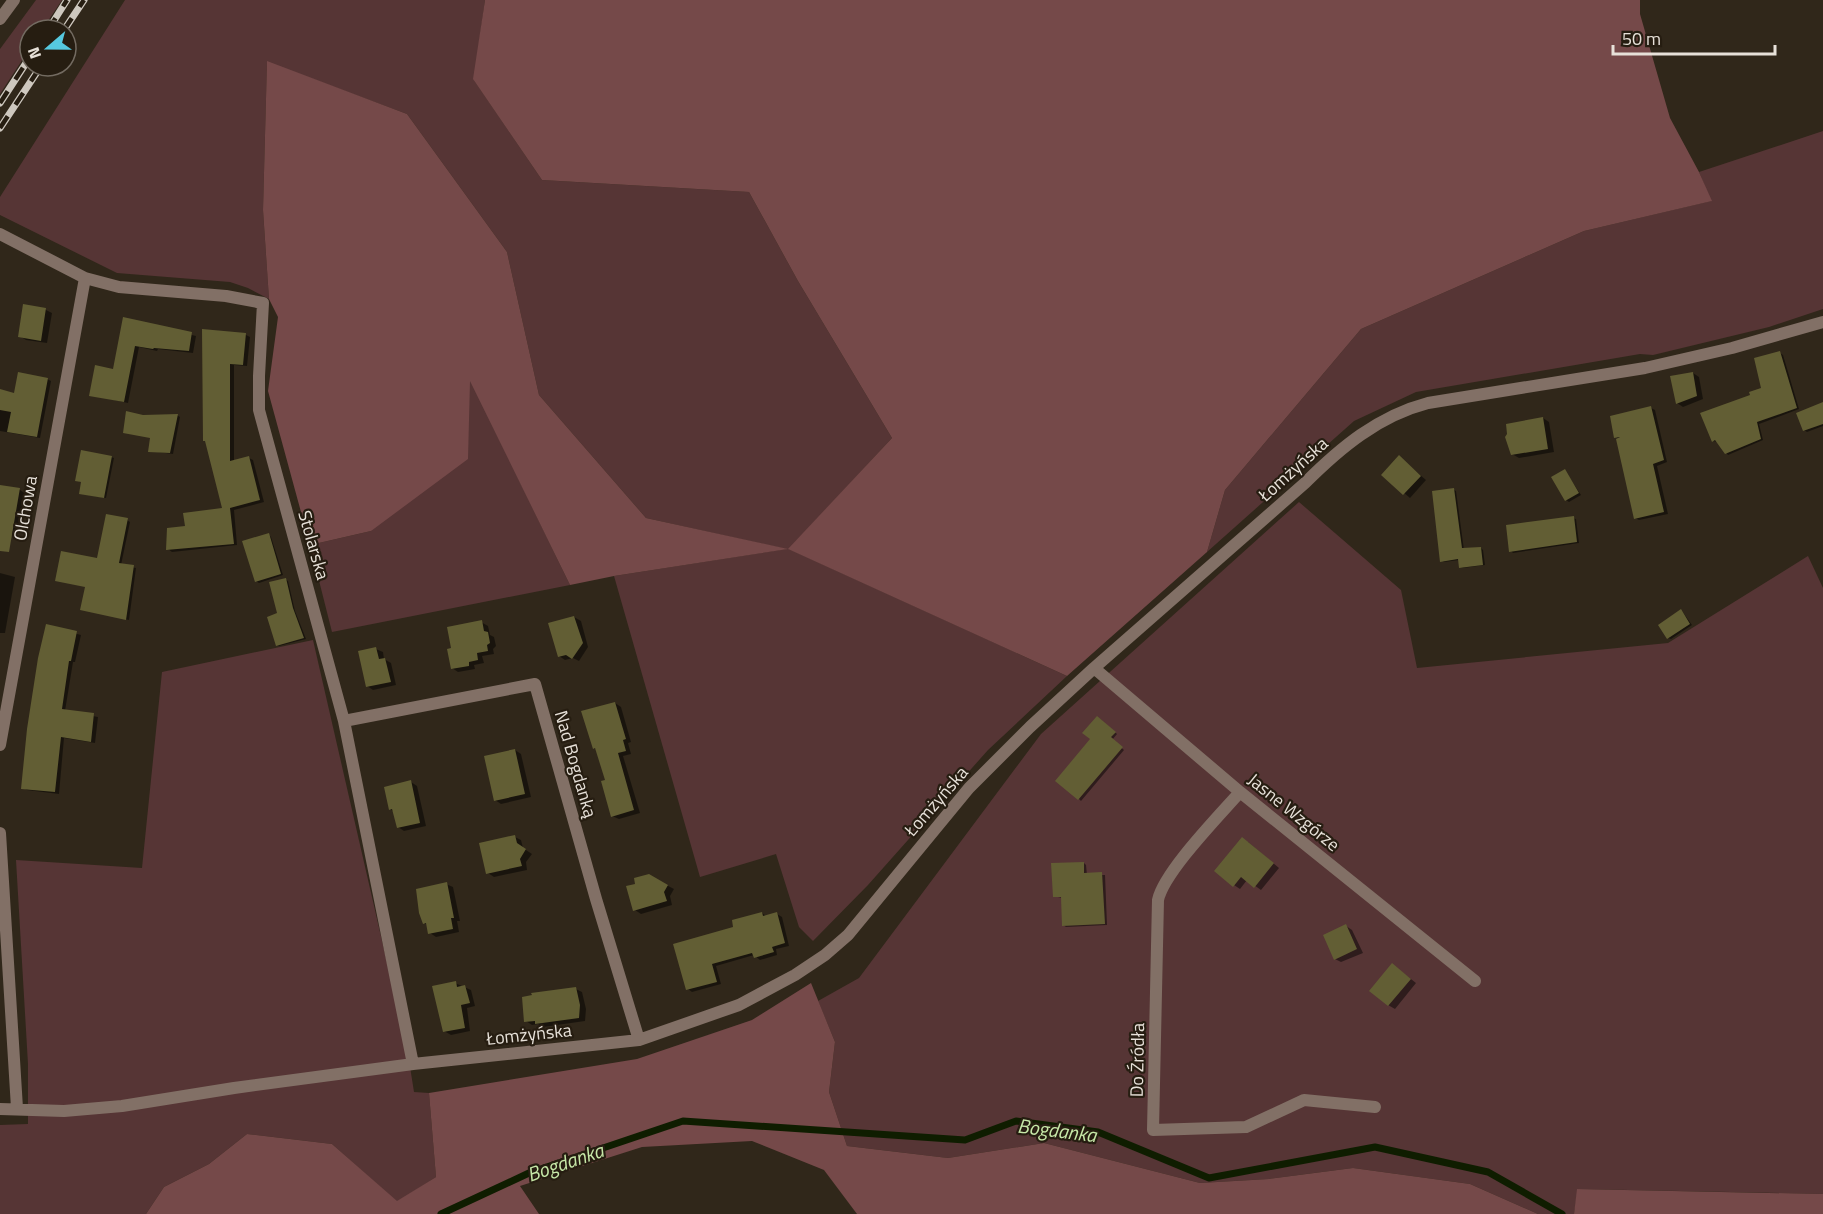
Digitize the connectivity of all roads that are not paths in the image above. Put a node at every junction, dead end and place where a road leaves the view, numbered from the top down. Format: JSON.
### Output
{"nodes":[{"id":1,"x":14,"y":0,"type":"edge"},
{"id":2,"x":0,"y":19,"type":"edge"},
{"id":3,"x":0,"y":234,"type":"edge"},
{"id":4,"x":86,"y":278,"type":"junction"},
{"id":5,"x":1823,"y":322,"type":"edge"},
{"id":6,"x":1094,"y":668,"type":"junction"},
{"id":7,"x":344,"y":721,"type":"junction"},
{"id":8,"x":0,"y":745,"type":"edge"},
{"id":9,"x":1240,"y":792,"type":"junction"},
{"id":10,"x":0,"y":833,"type":"edge"},
{"id":11,"x":1475,"y":981,"type":"dead end"},
{"id":12,"x":639,"y":1040,"type":"junction"},
{"id":13,"x":413,"y":1064,"type":"junction"},
{"id":14,"x":1375,"y":1107,"type":"dead end"},
{"id":15,"x":17,"y":1108,"type":"junction"},
{"id":16,"x":0,"y":1109,"type":"edge"}],
"edges":[{"from":1,"to":2,"type":"street"},
{"from":3,"to":4,"type":"street","name":"Stolarska"},
{"from":4,"to":7,"type":"street","name":"Stolarska"},
{"from":4,"to":8,"type":"street","name":"Olchowa"},
{"from":5,"to":6,"type":"street","name":"Łomżyńska"},
{"from":6,"to":9,"type":"street","name":"Jasne Wzgórze"},
{"from":6,"to":12,"type":"street","name":"Łomżyńska"},
{"from":7,"to":12,"type":"street","name":"Nad Bogdanką"},
{"from":7,"to":13,"type":"street","name":"Stolarska"},
{"from":9,"to":11,"type":"street","name":"Jasne Wzgórze"},
{"from":9,"to":14,"type":"street","name":"Do Źródła"},
{"from":10,"to":15,"type":"street"},
{"from":12,"to":13,"type":"street","name":"Łomżyńska"},
{"from":13,"to":15,"type":"street","name":"Łomżyńska"},
{"from":15,"to":16,"type":"street","name":"Łomżyńska"}]}
